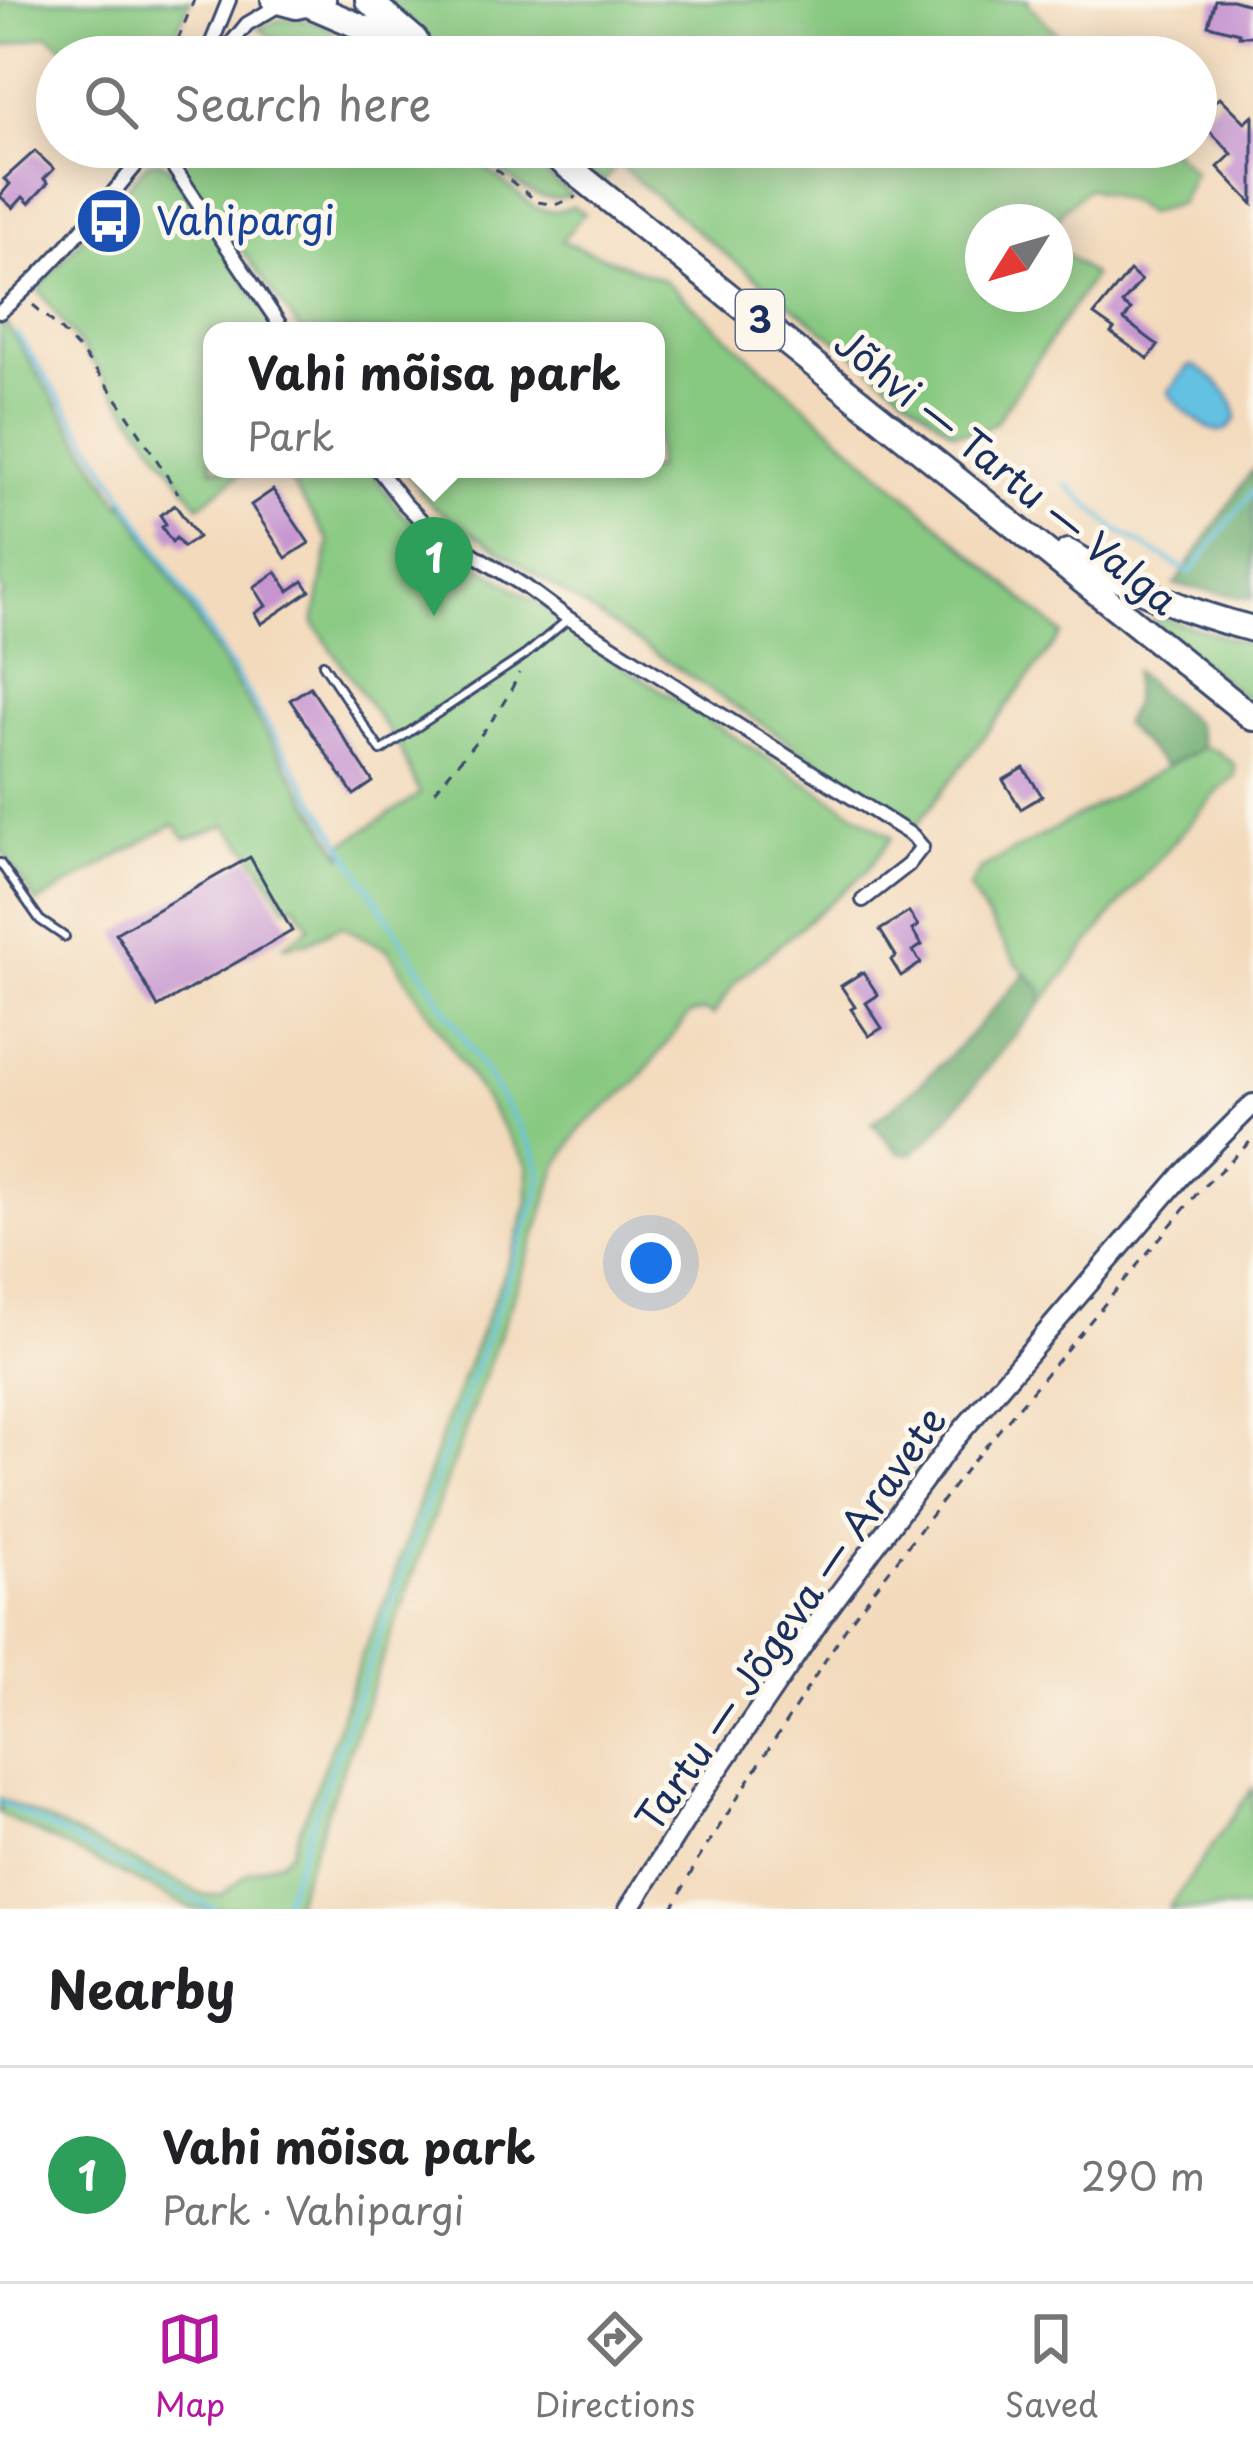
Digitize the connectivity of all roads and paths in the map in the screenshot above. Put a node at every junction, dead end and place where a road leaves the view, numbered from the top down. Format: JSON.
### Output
{"nodes":[{"id":1,"x":194,"y":0,"type":"edge"},
{"id":2,"x":229,"y":0,"type":"edge"},
{"id":3,"x":368,"y":0,"type":"edge"},
{"id":4,"x":278,"y":2,"type":"edge"},
{"id":5,"x":316,"y":2,"type":"edge"},
{"id":6,"x":179,"y":36,"type":"edge"},
{"id":7,"x":214,"y":36,"type":"edge"},
{"id":8,"x":237,"y":36,"type":"edge"},
{"id":9,"x":384,"y":36,"type":"edge"},
{"id":10,"x":410,"y":36,"type":"edge"},
{"id":11,"x":136,"y":168,"type":"edge"},
{"id":12,"x":170,"y":168,"type":"edge"},
{"id":13,"x":494,"y":168,"type":"edge"},
{"id":14,"x":570,"y":168,"type":"edge"},
{"id":15,"x":595,"y":188,"type":"junction"},
{"id":16,"x":18,"y":296,"type":"junction"},
{"id":17,"x":0,"y":312,"type":"edge"},
{"id":18,"x":278,"y":322,"type":"edge"},
{"id":19,"x":385,"y":478,"type":"edge"},
{"id":20,"x":178,"y":493,"type":"dead end"},
{"id":21,"x":975,"y":493,"type":"junction"},
{"id":22,"x":568,"y":618,"type":"junction"},
{"id":23,"x":1253,"y":629,"type":"edge"},
{"id":24,"x":525,"y":655,"type":"junction"},
{"id":25,"x":323,"y":664,"type":"dead end"},
{"id":26,"x":1253,"y":718,"type":"edge"},
{"id":27,"x":435,"y":791,"type":"dead end"},
{"id":28,"x":0,"y":863,"type":"edge"},
{"id":29,"x":862,"y":900,"type":"dead end"},
{"id":30,"x":65,"y":937,"type":"dead end"},
{"id":31,"x":1253,"y":1104,"type":"edge"},
{"id":32,"x":1253,"y":1139,"type":"edge"},
{"id":33,"x":629,"y":1909,"type":"edge"},
{"id":34,"x":672,"y":1909,"type":"edge"}],
"edges":[{"from":1,"to":6,"type":"path"},
{"from":2,"to":7,"type":"street"},
{"from":3,"to":10,"type":"highway"},
{"from":4,"to":5,"type":"highway"},
{"from":4,"to":8,"type":"street"},
{"from":5,"to":9,"type":"highway"},
{"from":11,"to":16,"type":"street"},
{"from":12,"to":18,"type":"street"},
{"from":13,"to":15,"type":"path"},
{"from":14,"to":15,"type":"highway","name":"Jõhvi — Tartu — Valga","number":"3"},
{"from":15,"to":21,"type":"highway","name":"Jõhvi — Tartu — Valga","number":"3"},
{"from":16,"to":17,"type":"street"},
{"from":16,"to":20,"type":"path"},
{"from":19,"to":22,"type":"street"},
{"from":21,"to":23,"type":"highway"},
{"from":21,"to":26,"type":"highway","name":"Jõhvi — Tartu — Valga","number":"3"},
{"from":22,"to":24,"type":"lane"},
{"from":22,"to":29,"type":"street"},
{"from":24,"to":25,"type":"lane"},
{"from":24,"to":27,"type":"path"},
{"from":28,"to":30,"type":"lane"},
{"from":31,"to":33,"type":"main road","name":"Tartu — Jõgeva — Aravete"},
{"from":32,"to":34,"type":"path"}]}
